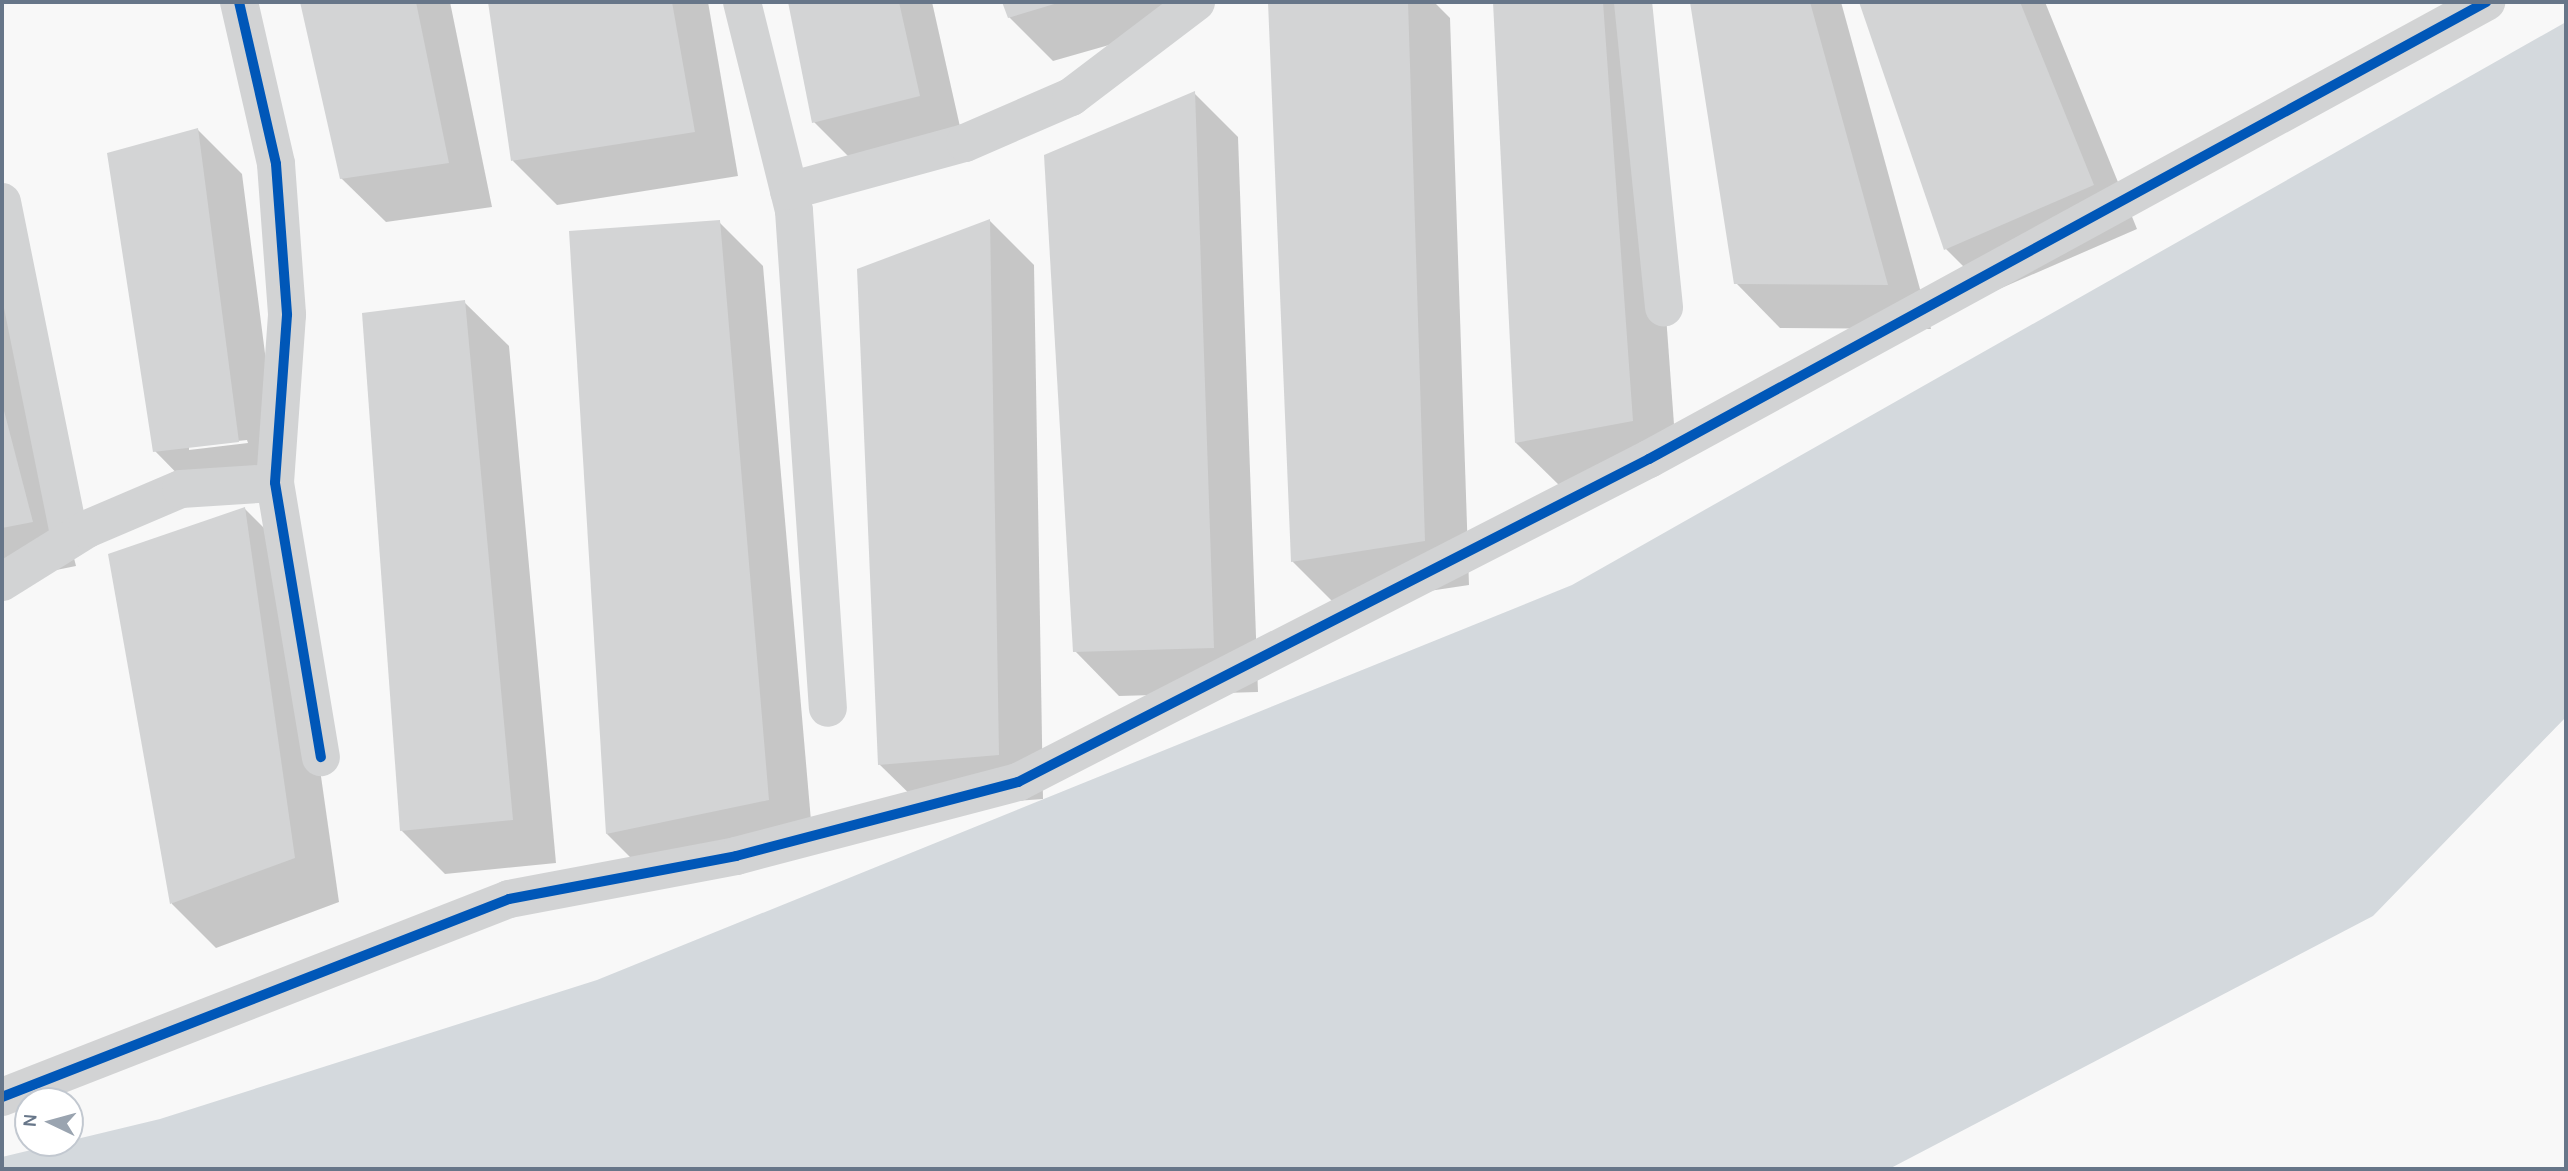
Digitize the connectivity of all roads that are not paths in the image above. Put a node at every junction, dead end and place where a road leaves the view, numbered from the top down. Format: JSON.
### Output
{"nodes":[{"id":1,"x":239,"y":2,"type":"edge"},
{"id":2,"x":743,"y":2,"type":"edge"},
{"id":3,"x":1196,"y":2,"type":"edge"},
{"id":4,"x":1633,"y":2,"type":"edge"},
{"id":5,"x":2486,"y":2,"type":"edge"},
{"id":6,"x":789,"y":191,"type":"junction"},
{"id":7,"x":2,"y":202,"type":"edge"},
{"id":8,"x":1664,"y":307,"type":"dead end"},
{"id":9,"x":275,"y":483,"type":"junction"},
{"id":10,"x":70,"y":539,"type":"junction"},
{"id":11,"x":2,"y":582,"type":"edge"},
{"id":12,"x":828,"y":708,"type":"dead end"},
{"id":13,"x":321,"y":757,"type":"dead end"},
{"id":14,"x":2,"y":1097,"type":"edge"}],
"edges":[{"from":1,"to":9,"type":"street"},
{"from":2,"to":6,"type":"street"},
{"from":3,"to":6,"type":"street"},
{"from":4,"to":8,"type":"street"},
{"from":5,"to":14,"type":"street"},
{"from":6,"to":12,"type":"street"},
{"from":7,"to":10,"type":"street"},
{"from":9,"to":10,"type":"street"},
{"from":9,"to":13,"type":"street"},
{"from":10,"to":11,"type":"street"}]}
